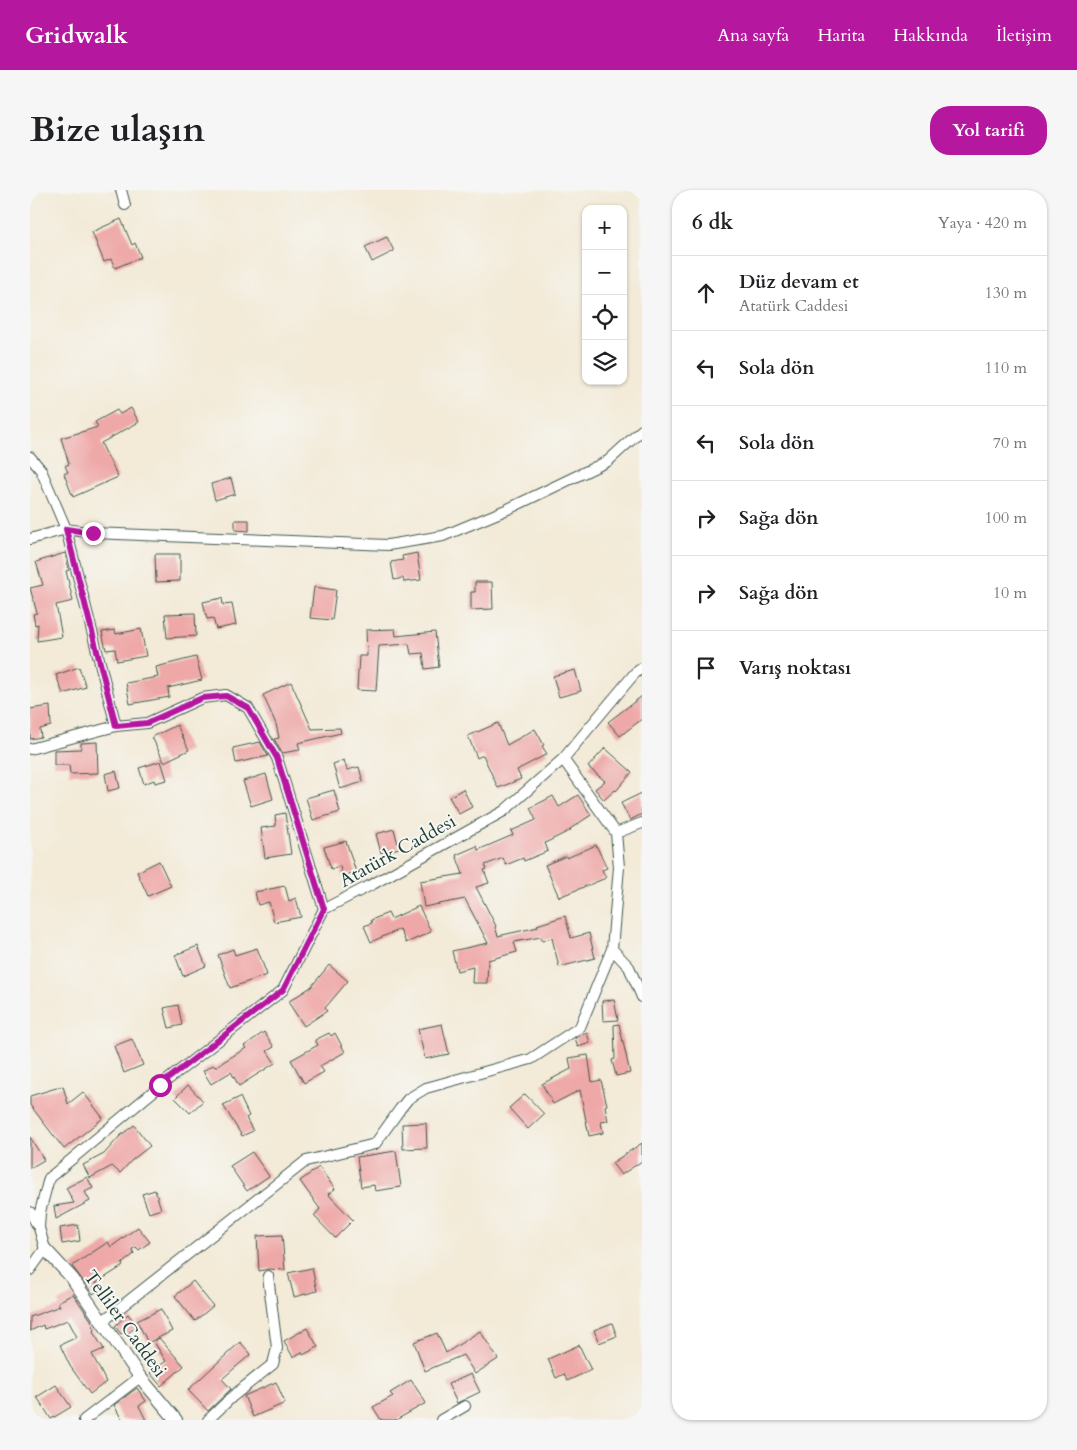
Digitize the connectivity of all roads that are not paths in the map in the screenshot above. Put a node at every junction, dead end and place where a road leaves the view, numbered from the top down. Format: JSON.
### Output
{"nodes":[{"id":1,"x":121,"y":190,"type":"edge"},
{"id":2,"x":125,"y":205,"type":"dead end"},
{"id":3,"x":642,"y":430,"type":"edge"},
{"id":4,"x":30,"y":457,"type":"edge"},
{"id":5,"x":66,"y":529,"type":"junction"},
{"id":6,"x":30,"y":539,"type":"edge"},
{"id":7,"x":642,"y":668,"type":"edge"},
{"id":8,"x":116,"y":726,"type":"junction"},
{"id":9,"x":30,"y":749,"type":"edge"},
{"id":10,"x":563,"y":759,"type":"junction"},
{"id":11,"x":642,"y":823,"type":"edge"},
{"id":12,"x":616,"y":834,"type":"junction"},
{"id":13,"x":324,"y":909,"type":"junction"},
{"id":14,"x":612,"y":949,"type":"junction"},
{"id":15,"x":642,"y":997,"type":"edge"},
{"id":16,"x":30,"y":1212,"type":"edge"},
{"id":17,"x":39,"y":1228,"type":"junction"},
{"id":18,"x":45,"y":1249,"type":"junction"},
{"id":19,"x":30,"y":1270,"type":"edge"},
{"id":20,"x":268,"y":1276,"type":"dead end"},
{"id":21,"x":102,"y":1321,"type":"junction"},
{"id":22,"x":140,"y":1377,"type":"junction"},
{"id":23,"x":465,"y":1406,"type":"dead end"},
{"id":24,"x":84,"y":1420,"type":"edge"},
{"id":25,"x":176,"y":1420,"type":"edge"},
{"id":26,"x":208,"y":1420,"type":"edge"},
{"id":27,"x":441,"y":1420,"type":"edge"}],
"edges":[{"from":1,"to":2,"type":"street"},
{"from":3,"to":5,"type":"street"},
{"from":4,"to":5,"type":"street"},
{"from":5,"to":6,"type":"street"},
{"from":5,"to":8,"type":"street"},
{"from":7,"to":10,"type":"street","name":"Atatürk Caddesi"},
{"from":8,"to":9,"type":"street"},
{"from":8,"to":13,"type":"street"},
{"from":10,"to":12,"type":"street"},
{"from":10,"to":13,"type":"street","name":"Atatürk Caddesi"},
{"from":11,"to":12,"type":"street"},
{"from":12,"to":14,"type":"street"},
{"from":13,"to":17,"type":"street"},
{"from":14,"to":15,"type":"street"},
{"from":14,"to":21,"type":"street"},
{"from":16,"to":17,"type":"street"},
{"from":17,"to":18,"type":"street"},
{"from":18,"to":19,"type":"street"},
{"from":18,"to":21,"type":"street","name":"Telliler Caddesi"},
{"from":20,"to":26,"type":"street"},
{"from":21,"to":22,"type":"street","name":"Telliler Caddesi"},
{"from":22,"to":24,"type":"street"},
{"from":22,"to":25,"type":"street","name":"Telliler Caddesi"},
{"from":23,"to":27,"type":"street"}]}
